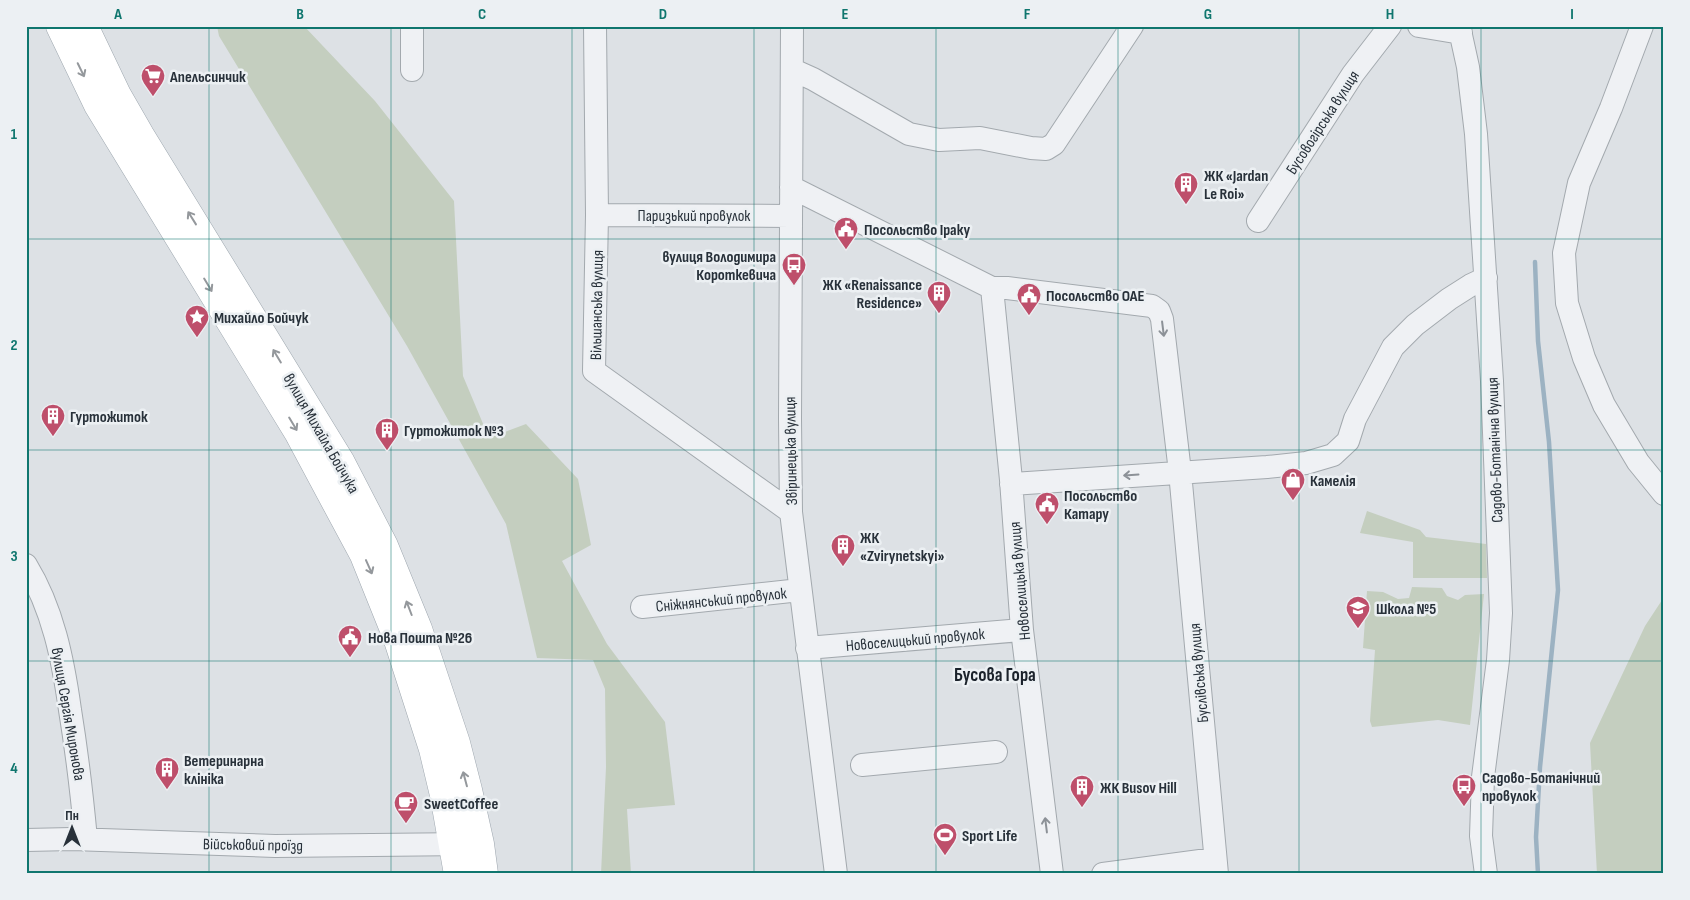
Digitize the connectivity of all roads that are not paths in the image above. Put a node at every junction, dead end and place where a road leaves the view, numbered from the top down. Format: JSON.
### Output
{"nodes":[{"id":1,"x":60,"y":26,"type":"edge"},
{"id":2,"x":84,"y":26,"type":"edge"},
{"id":3,"x":412,"y":26,"type":"edge"},
{"id":4,"x":595,"y":26,"type":"edge"},
{"id":5,"x":792,"y":26,"type":"edge"},
{"id":6,"x":1132,"y":26,"type":"edge"},
{"id":7,"x":1390,"y":26,"type":"edge"},
{"id":8,"x":1419,"y":26,"type":"edge"},
{"id":9,"x":1642,"y":26,"type":"edge"},
{"id":10,"x":1460,"y":30,"type":"edge"},
{"id":11,"x":412,"y":70,"type":"dead end"},
{"id":12,"x":793,"y":70,"type":"junction"},
{"id":13,"x":790,"y":187,"type":"junction"},
{"id":14,"x":597,"y":215,"type":"junction"},
{"id":15,"x":790,"y":216,"type":"junction"},
{"id":16,"x":1258,"y":221,"type":"dead end"},
{"id":17,"x":1486,"y":278,"type":"junction"},
{"id":18,"x":992,"y":288,"type":"junction"},
{"id":19,"x":1180,"y":472,"type":"junction"},
{"id":20,"x":1011,"y":484,"type":"junction"},
{"id":21,"x":1664,"y":494,"type":"edge"},
{"id":22,"x":791,"y":512,"type":"junction"},
{"id":23,"x":26,"y":565,"type":"edge"},
{"id":24,"x":800,"y":590,"type":"junction"},
{"id":25,"x":642,"y":607,"type":"dead end"},
{"id":26,"x":1022,"y":630,"type":"junction"},
{"id":27,"x":807,"y":648,"type":"junction"},
{"id":28,"x":996,"y":752,"type":"dead end"},
{"id":29,"x":862,"y":764,"type":"dead end"},
{"id":30,"x":26,"y":840,"type":"edge"},
{"id":31,"x":86,"y":840,"type":"junction"},
{"id":32,"x":467,"y":844,"type":"junction"},
{"id":33,"x":1216,"y":867,"type":"edge"},
{"id":34,"x":458,"y":874,"type":"edge"},
{"id":35,"x":484,"y":874,"type":"edge"},
{"id":36,"x":836,"y":874,"type":"edge"},
{"id":37,"x":1052,"y":874,"type":"edge"},
{"id":38,"x":1103,"y":874,"type":"edge"},
{"id":39,"x":1486,"y":874,"type":"edge"}],
"edges":[{"from":1,"to":32,"type":"main road","name":"вулиця Михайла Бойчука","one_way":true},
{"from":32,"to":2,"type":"main road","name":"вулиця Михайла Бойчука","one_way":true},
{"from":3,"to":11,"type":"street"},
{"from":4,"to":14,"type":"street","name":"Вільшанська вулиця"},
{"from":5,"to":12,"type":"street","name":"Звіринецька вулиця"},
{"from":6,"to":12,"type":"street"},
{"from":7,"to":16,"type":"street","name":"Бусовогірська вулиця"},
{"from":8,"to":10,"type":"street"},
{"from":9,"to":21,"type":"street"},
{"from":10,"to":17,"type":"street","name":"Садово-Ботанічна вулиця"},
{"from":12,"to":13,"type":"street","name":"Звіринецька вулиця"},
{"from":13,"to":15,"type":"street","name":"Звіринецька вулиця"},
{"from":13,"to":18,"type":"street"},
{"from":14,"to":15,"type":"street","name":"Паризький провулок"},
{"from":14,"to":22,"type":"street","name":"Вільшанська вулиця"},
{"from":15,"to":22,"type":"street","name":"Звіринецька вулиця"},
{"from":17,"to":19,"type":"street"},
{"from":17,"to":39,"type":"street","name":"Садово-Ботанічна вулиця"},
{"from":18,"to":19,"type":"street","one_way":true},
{"from":18,"to":20,"type":"street","name":"Новоселицька вулиця"},
{"from":19,"to":20,"type":"street","one_way":true},
{"from":19,"to":33,"type":"street","name":"Буслівська вулиця"},
{"from":20,"to":26,"type":"street","name":"Новоселицька вулиця"},
{"from":22,"to":24,"type":"street","name":"Звіринецька вулиця"},
{"from":23,"to":31,"type":"street","name":"вулиця Сергія Миронова"},
{"from":24,"to":25,"type":"street","name":"Сніжнянський провулок"},
{"from":24,"to":27,"type":"street","name":"Звіринецька вулиця"},
{"from":26,"to":27,"type":"street","name":"Новоселицький провулок"},
{"from":37,"to":26,"type":"street","name":"Новоселицька вулиця","one_way":true},
{"from":27,"to":36,"type":"street","name":"Звіринецька вулиця"},
{"from":28,"to":29,"type":"street"},
{"from":30,"to":31,"type":"street","name":"Військовий проїзд"},
{"from":31,"to":32,"type":"street","name":"Військовий проїзд"},
{"from":32,"to":34,"type":"main road","name":"вулиця Михайла Бойчука"},
{"from":32,"to":35,"type":"main road","name":"вулиця Михайла Бойчука"},
{"from":33,"to":38,"type":"street"}]}
